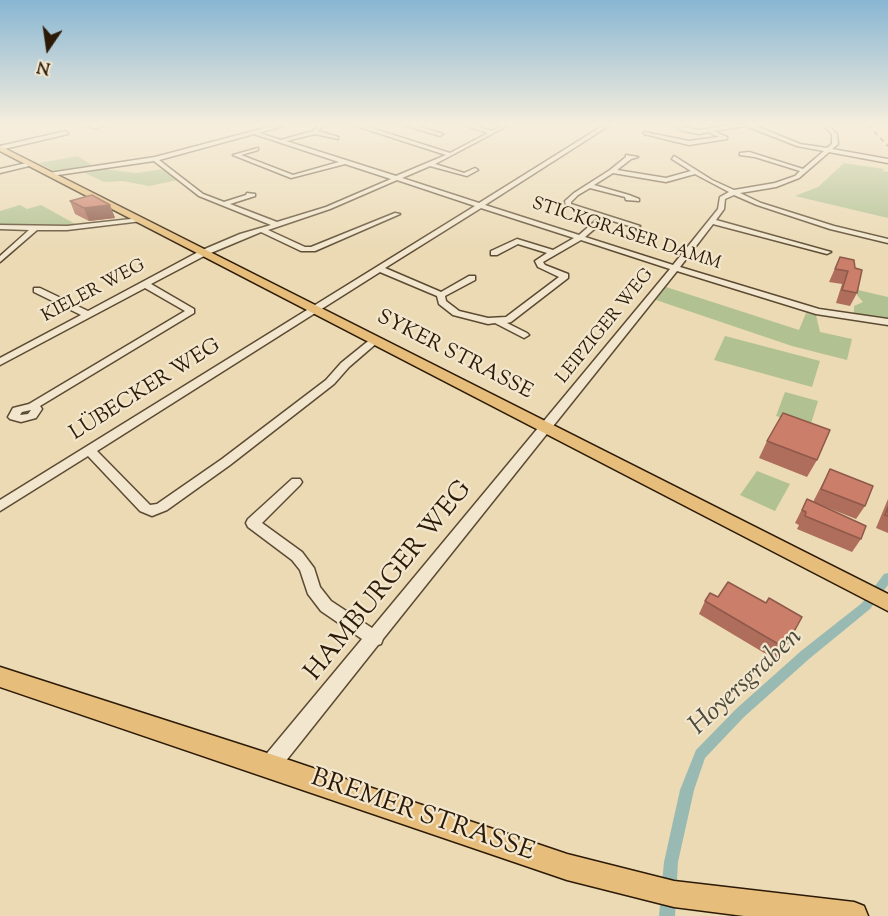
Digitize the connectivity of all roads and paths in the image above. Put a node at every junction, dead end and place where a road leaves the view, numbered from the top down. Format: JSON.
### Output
{"nodes":[{"id":1,"x":38,"y":168,"type":"edge"},
{"id":2,"x":94,"y":168,"type":"edge"},
{"id":3,"x":166,"y":168,"type":"edge"},
{"id":4,"x":269,"y":168,"type":"edge"},
{"id":5,"x":324,"y":168,"type":"edge"},
{"id":6,"x":361,"y":168,"type":"edge"},
{"id":7,"x":421,"y":168,"type":"edge"},
{"id":8,"x":441,"y":168,"type":"edge"},
{"id":9,"x":541,"y":168,"type":"edge"},
{"id":10,"x":620,"y":168,"type":"edge"},
{"id":11,"x":689,"y":168,"type":"edge"},
{"id":12,"x":794,"y":168,"type":"edge"},
{"id":13,"x":809,"y":168,"type":"edge"},
{"id":14,"x":475,"y":170,"type":"dead end"},
{"id":15,"x":618,"y":170,"type":"junction"},
{"id":16,"x":805,"y":171,"type":"junction"},
{"id":17,"x":695,"y":172,"type":"junction"},
{"id":18,"x":51,"y":174,"type":"junction"},
{"id":19,"x":395,"y":179,"type":"junction"},
{"id":20,"x":591,"y":186,"type":"junction"},
{"id":21,"x":734,"y":192,"type":"junction"},
{"id":22,"x":249,"y":194,"type":"dead end"},
{"id":23,"x":632,"y":198,"type":"dead end"},
{"id":24,"x":226,"y":203,"type":"junction"},
{"id":25,"x":479,"y":206,"type":"junction"},
{"id":26,"x":397,"y":214,"type":"dead end"},
{"id":27,"x":605,"y":216,"type":"junction"},
{"id":28,"x":140,"y":220,"type":"junction"},
{"id":29,"x":710,"y":220,"type":"junction"},
{"id":30,"x":278,"y":225,"type":"junction"},
{"id":31,"x":636,"y":226,"type":"dead end"},
{"id":32,"x":0,"y":227,"type":"edge"},
{"id":33,"x":34,"y":229,"type":"junction"},
{"id":34,"x":262,"y":230,"type":"junction"},
{"id":35,"x":579,"y":238,"type":"junction"},
{"id":36,"x":888,"y":241,"type":"edge"},
{"id":37,"x":552,"y":252,"type":"junction"},
{"id":38,"x":827,"y":252,"type":"dead end"},
{"id":39,"x":203,"y":253,"type":"junction"},
{"id":40,"x":494,"y":253,"type":"dead end"},
{"id":41,"x":0,"y":260,"type":"edge"},
{"id":42,"x":378,"y":268,"type":"junction"},
{"id":43,"x":675,"y":268,"type":"junction"},
{"id":44,"x":472,"y":278,"type":"dead end"},
{"id":45,"x":144,"y":284,"type":"junction"},
{"id":46,"x":37,"y":290,"type":"dead end"},
{"id":47,"x":441,"y":295,"type":"junction"},
{"id":48,"x":313,"y":308,"type":"junction"},
{"id":49,"x":88,"y":315,"type":"junction"},
{"id":50,"x":499,"y":322,"type":"junction"},
{"id":51,"x":888,"y":322,"type":"edge"},
{"id":52,"x":524,"y":336,"type":"dead end"},
{"id":53,"x":375,"y":340,"type":"junction"},
{"id":54,"x":0,"y":362,"type":"edge"},
{"id":55,"x":33,"y":406,"type":"dead end"},
{"id":56,"x":546,"y":428,"type":"junction"},
{"id":57,"x":89,"y":450,"type":"junction"},
{"id":58,"x":296,"y":482,"type":"dead end"},
{"id":59,"x":0,"y":506,"type":"edge"},
{"id":60,"x":886,"y":601,"type":"edge"},
{"id":61,"x":375,"y":639,"type":"junction"},
{"id":62,"x":0,"y":677,"type":"edge"},
{"id":63,"x":270,"y":765,"type":"junction"},
{"id":64,"x":854,"y":916,"type":"edge"}],
"edges":[{"from":1,"to":18,"type":"main road","name":"SYKER STRASSE"},
{"from":2,"to":18,"type":"street"},
{"from":3,"to":24,"type":"street"},
{"from":4,"to":5,"type":"street"},
{"from":6,"to":19,"type":"street","name":"STICKGRASER DAMM"},
{"from":7,"to":19,"type":"street","name":"KIELER WEG"},
{"from":8,"to":14,"type":"street"},
{"from":9,"to":25,"type":"street","name":"LÜBECKER WEG"},
{"from":10,"to":15,"type":"street"},
{"from":11,"to":17,"type":"street"},
{"from":12,"to":16,"type":"street"},
{"from":13,"to":16,"type":"street"},
{"from":15,"to":17,"type":"street"},
{"from":15,"to":20,"type":"street"},
{"from":16,"to":21,"type":"street"},
{"from":17,"to":21,"type":"street"},
{"from":18,"to":28,"type":"main road","name":"SYKER STRASSE"},
{"from":19,"to":25,"type":"street","name":"STICKGRASER DAMM"},
{"from":19,"to":30,"type":"street","name":"KIELER WEG"},
{"from":20,"to":23,"type":"street"},
{"from":20,"to":27,"type":"street"},
{"from":21,"to":29,"type":"street","name":"LEIPZIGER WEG"},
{"from":21,"to":36,"type":"street"},
{"from":22,"to":24,"type":"street"},
{"from":24,"to":30,"type":"street"},
{"from":25,"to":35,"type":"street","name":"STICKGRASER DAMM"},
{"from":25,"to":42,"type":"street","name":"LÜBECKER WEG"},
{"from":26,"to":34,"type":"street"},
{"from":27,"to":31,"type":"street"},
{"from":27,"to":35,"type":"street"},
{"from":28,"to":33,"type":"street"},
{"from":28,"to":39,"type":"main road","name":"SYKER STRASSE"},
{"from":29,"to":38,"type":"street"},
{"from":29,"to":43,"type":"street","name":"LEIPZIGER WEG"},
{"from":30,"to":34,"type":"street","name":"KIELER WEG"},
{"from":32,"to":33,"type":"street"},
{"from":33,"to":41,"type":"street"},
{"from":34,"to":39,"type":"street","name":"KIELER WEG"},
{"from":35,"to":37,"type":"street"},
{"from":35,"to":43,"type":"street","name":"STICKGRASER DAMM"},
{"from":37,"to":40,"type":"street"},
{"from":37,"to":50,"type":"street"},
{"from":39,"to":45,"type":"street","name":"KIELER WEG"},
{"from":39,"to":48,"type":"main road","name":"SYKER STRASSE"},
{"from":42,"to":47,"type":"street"},
{"from":42,"to":48,"type":"street","name":"LÜBECKER WEG"},
{"from":43,"to":51,"type":"street","name":"STICKGRASER DAMM"},
{"from":43,"to":56,"type":"street","name":"LEIPZIGER WEG"},
{"from":44,"to":47,"type":"street"},
{"from":45,"to":49,"type":"street","name":"KIELER WEG"},
{"from":45,"to":55,"type":"street"},
{"from":46,"to":49,"type":"street"},
{"from":47,"to":50,"type":"street"},
{"from":48,"to":53,"type":"main road","name":"SYKER STRASSE"},
{"from":48,"to":57,"type":"street","name":"LÜBECKER WEG"},
{"from":49,"to":54,"type":"street","name":"KIELER WEG"},
{"from":50,"to":52,"type":"street"},
{"from":53,"to":56,"type":"main road","name":"SYKER STRASSE"},
{"from":53,"to":57,"type":"street"},
{"from":56,"to":60,"type":"main road","name":"SYKER STRASSE"},
{"from":56,"to":61,"type":"street","name":"HAMBURGER WEG"},
{"from":57,"to":59,"type":"street","name":"LÜBECKER WEG"},
{"from":58,"to":61,"type":"street"},
{"from":61,"to":63,"type":"street","name":"HAMBURGER WEG"},
{"from":62,"to":63,"type":"main road","name":"BREMER STRASSE"},
{"from":63,"to":64,"type":"main road","name":"BREMER STRASSE"}]}
